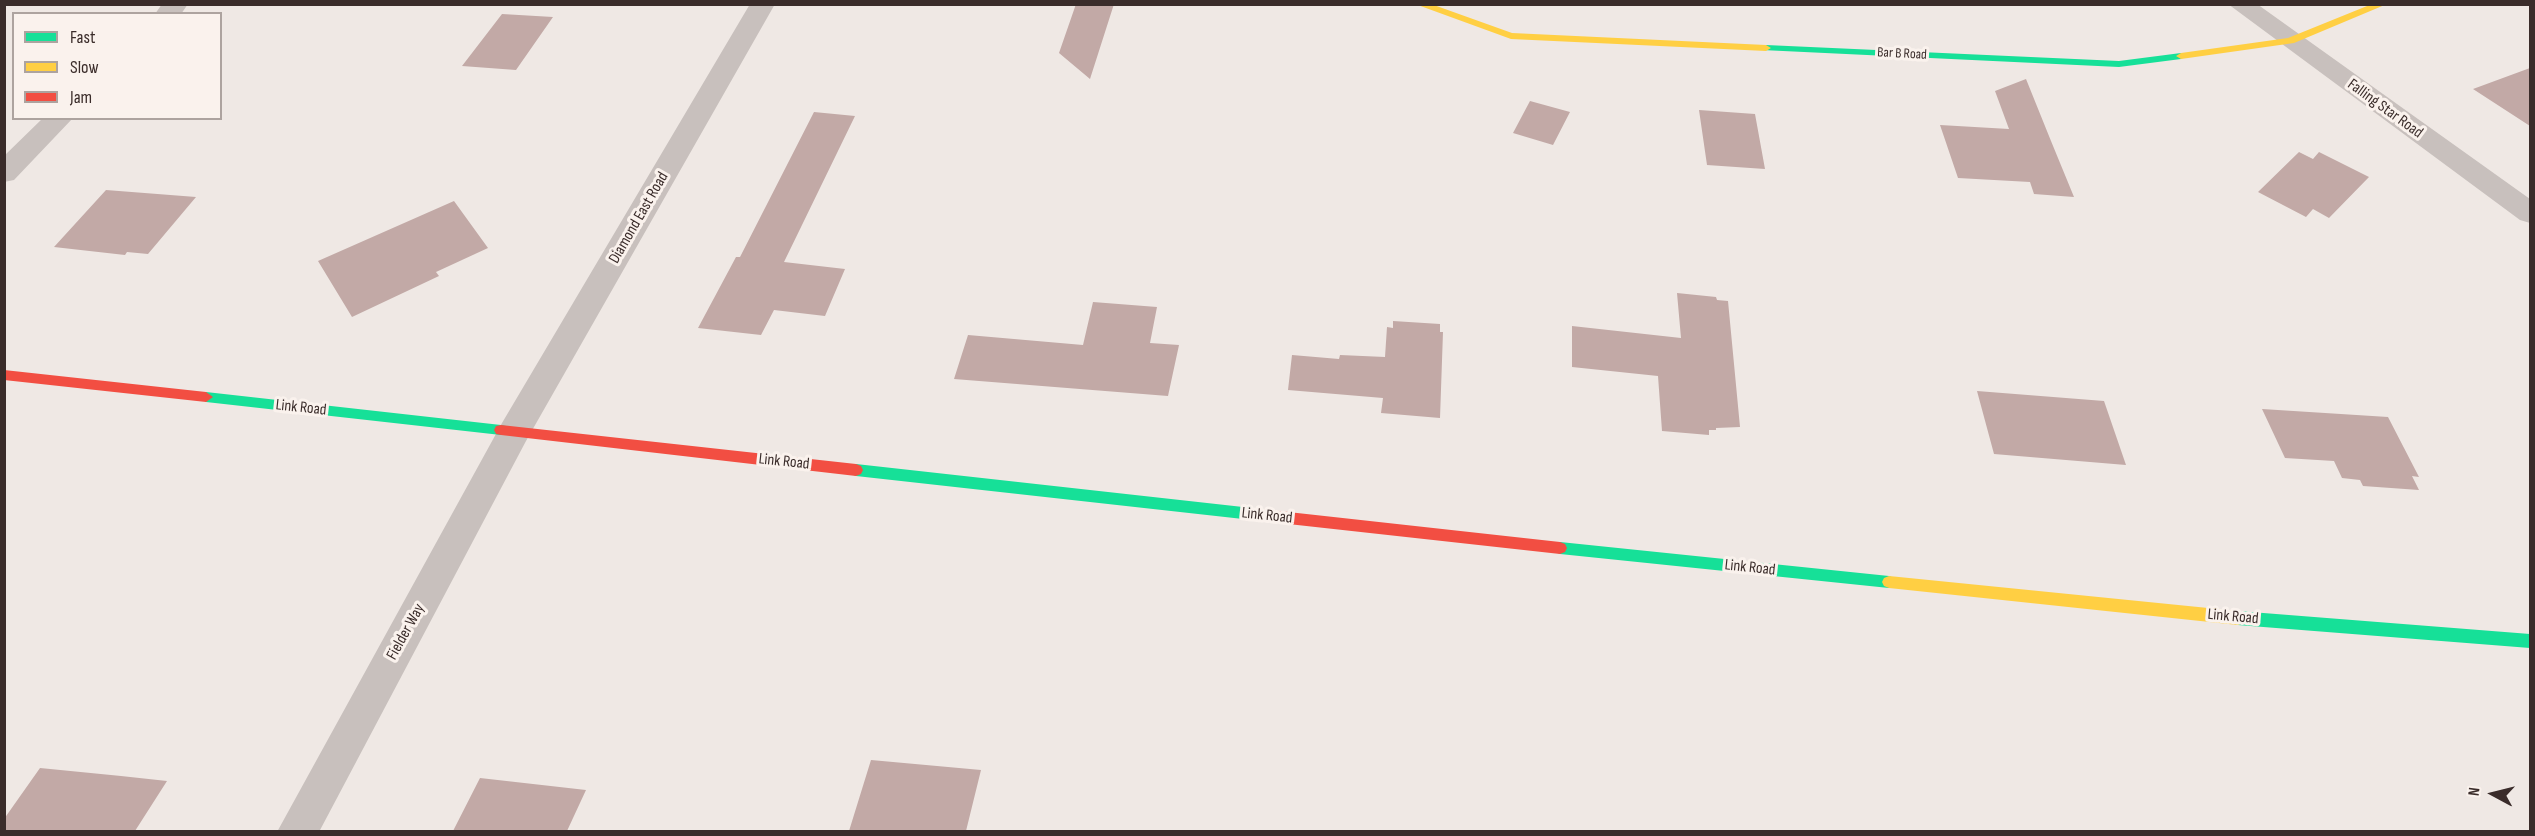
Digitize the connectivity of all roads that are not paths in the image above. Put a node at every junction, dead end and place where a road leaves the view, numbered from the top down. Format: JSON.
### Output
{"nodes":[{"id":1,"x":763,"y":4,"type":"edge"},
{"id":2,"x":1420,"y":4,"type":"edge"},
{"id":3,"x":2240,"y":4,"type":"edge"},
{"id":4,"x":2382,"y":4,"type":"edge"},
{"id":5,"x":2290,"y":41,"type":"junction"},
{"id":6,"x":58,"y":120,"type":"edge"},
{"id":7,"x":4,"y":173,"type":"edge"},
{"id":8,"x":2530,"y":213,"type":"edge"},
{"id":9,"x":4,"y":375,"type":"edge"},
{"id":10,"x":514,"y":432,"type":"junction"},
{"id":11,"x":2530,"y":641,"type":"edge"},
{"id":12,"x":297,"y":831,"type":"edge"}],
"edges":[{"from":1,"to":10,"type":"street","name":"Diamond East Road"},
{"from":2,"to":5,"type":"main road","name":"Bar B Road"},
{"from":3,"to":5,"type":"street","name":"Falling Star Road"},
{"from":4,"to":5,"type":"main road","name":"Bar B Road"},
{"from":5,"to":8,"type":"street","name":"Falling Star Road"},
{"from":6,"to":7,"type":"street"},
{"from":9,"to":10,"type":"main road","name":"Link Road"},
{"from":10,"to":11,"type":"main road","name":"Link Road"},
{"from":10,"to":12,"type":"street","name":"Fielder Way"}]}
